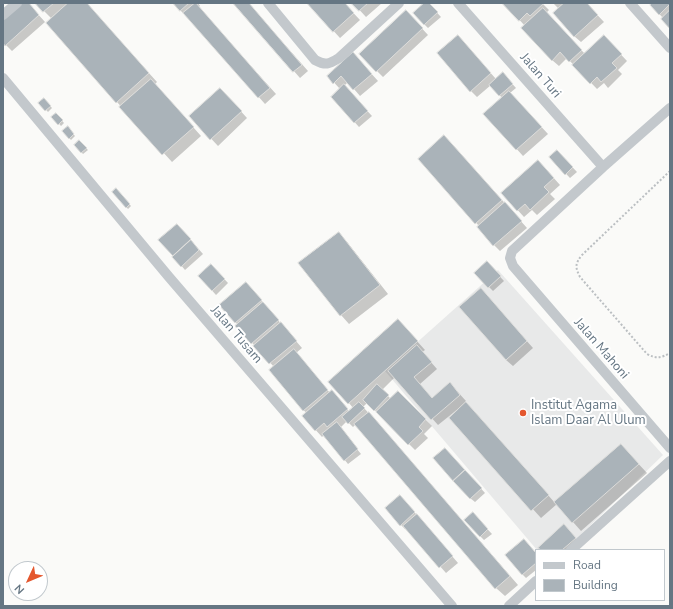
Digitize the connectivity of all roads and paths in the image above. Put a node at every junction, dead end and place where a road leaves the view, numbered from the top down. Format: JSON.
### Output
{"nodes":[{"id":1,"x":17,"y":3,"type":"edge"},
{"id":2,"x":268,"y":3,"type":"edge"},
{"id":3,"x":399,"y":3,"type":"edge"},
{"id":4,"x":458,"y":3,"type":"edge"},
{"id":5,"x":630,"y":3,"type":"edge"},
{"id":6,"x":3,"y":15,"type":"edge"},
{"id":7,"x":670,"y":48,"type":"edge"},
{"id":8,"x":3,"y":78,"type":"edge"},
{"id":9,"x":670,"y":108,"type":"edge"},
{"id":10,"x":603,"y":167,"type":"junction"},
{"id":11,"x":670,"y":171,"type":"edge"},
{"id":12,"x":670,"y":354,"type":"edge"},
{"id":13,"x":670,"y":448,"type":"edge"},
{"id":14,"x":670,"y":461,"type":"edge"},
{"id":15,"x":572,"y":549,"type":"edge"},
{"id":16,"x":535,"y":582,"type":"edge"},
{"id":17,"x":452,"y":606,"type":"edge"},
{"id":18,"x":509,"y":606,"type":"edge"}],
"edges":[{"from":1,"to":6,"type":"street"},
{"from":2,"to":3,"type":"street"},
{"from":4,"to":10,"type":"street","name":"Jalan Turi"},
{"from":5,"to":7,"type":"street"},
{"from":8,"to":17,"type":"street","name":"Jalan Tusam"},
{"from":9,"to":10,"type":"street"},
{"from":10,"to":13,"type":"street","name":"Jalan Mahoni"},
{"from":11,"to":12,"type":"path"},
{"from":14,"to":15,"type":"street"},
{"from":16,"to":18,"type":"street"}]}
